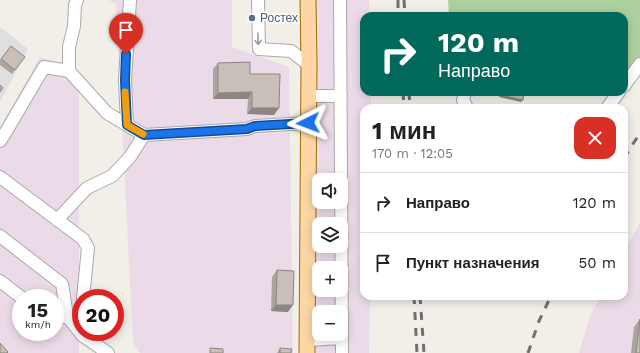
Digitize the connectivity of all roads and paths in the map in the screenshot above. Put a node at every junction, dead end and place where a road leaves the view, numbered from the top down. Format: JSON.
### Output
{"nodes":[{"id":1,"x":77,"y":0,"type":"edge"},
{"id":2,"x":130,"y":0,"type":"edge"},
{"id":3,"x":258,"y":0,"type":"edge"},
{"id":4,"x":308,"y":0,"type":"edge"},
{"id":5,"x":340,"y":0,"type":"edge"},
{"id":6,"x":640,"y":64,"type":"edge"},
{"id":7,"x":309,"y":65,"type":"junction"},
{"id":8,"x":69,"y":71,"type":"junction"},
{"id":9,"x":628,"y":80,"type":"edge"},
{"id":10,"x":308,"y":96,"type":"junction"},
{"id":11,"x":341,"y":96,"type":"junction"},
{"id":12,"x":308,"y":123,"type":"junction"},
{"id":13,"x":127,"y":125,"type":"junction"},
{"id":14,"x":144,"y":135,"type":"junction"},
{"id":15,"x":0,"y":141,"type":"edge"},
{"id":16,"x":0,"y":177,"type":"edge"},
{"id":17,"x":57,"y":220,"type":"junction"},
{"id":18,"x":0,"y":236,"type":"edge"},
{"id":19,"x":0,"y":281,"type":"edge"},
{"id":20,"x":62,"y":289,"type":"edge"},
{"id":21,"x":84,"y":289,"type":"edge"},
{"id":22,"x":12,"y":290,"type":"edge"},
{"id":23,"x":342,"y":305,"type":"edge"},
{"id":24,"x":90,"y":341,"type":"edge"},
{"id":25,"x":91,"y":341,"type":"edge"},
{"id":26,"x":330,"y":341,"type":"edge"},
{"id":27,"x":342,"y":341,"type":"edge"},
{"id":28,"x":307,"y":347,"type":"edge"},
{"id":29,"x":93,"y":353,"type":"edge"},
{"id":30,"x":108,"y":353,"type":"edge"},
{"id":31,"x":342,"y":353,"type":"edge"}],
"edges":[{"from":1,"to":8,"type":"street"},
{"from":2,"to":13,"type":"street"},
{"from":3,"to":7,"type":"street","one_way":true},
{"from":4,"to":7,"type":"main road"},
{"from":5,"to":11,"type":"street"},
{"from":6,"to":9,"type":"street"},
{"from":7,"to":10,"type":"main road"},
{"from":8,"to":13,"type":"street"},
{"from":8,"to":15,"type":"street"},
{"from":10,"to":11,"type":"street"},
{"from":10,"to":12,"type":"main road"},
{"from":11,"to":23,"type":"street"},
{"from":12,"to":14,"type":"street"},
{"from":12,"to":28,"type":"main road"},
{"from":13,"to":14,"type":"street"},
{"from":14,"to":17,"type":"street"},
{"from":16,"to":17,"type":"street"},
{"from":17,"to":21,"type":"street"},
{"from":18,"to":20,"type":"street"},
{"from":19,"to":22,"type":"street"},
{"from":24,"to":29,"type":"street"},
{"from":25,"to":30,"type":"street"},
{"from":26,"to":28,"type":"street"},
{"from":27,"to":31,"type":"street"}]}
